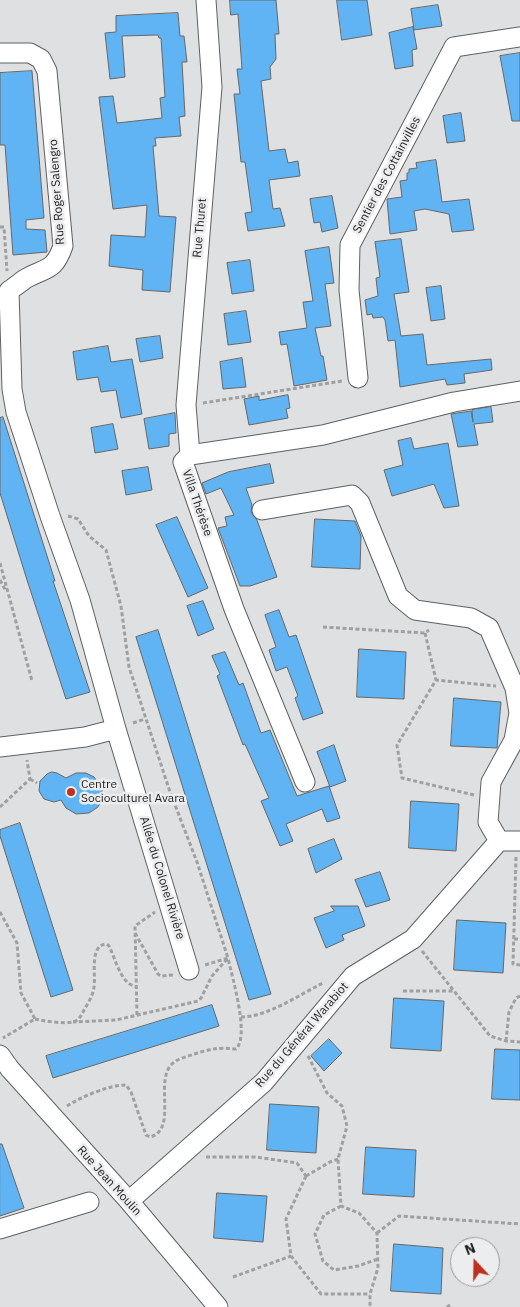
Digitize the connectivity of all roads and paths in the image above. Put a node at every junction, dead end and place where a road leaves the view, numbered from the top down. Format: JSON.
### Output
{"nodes":[{"id":1,"x":206,"y":0,"type":"edge"},
{"id":2,"x":520,"y":37,"type":"edge"},
{"id":3,"x":0,"y":53,"type":"edge"},
{"id":4,"x":0,"y":227,"type":"edge"},
{"id":5,"x":9,"y":291,"type":"junction"},
{"id":6,"x":358,"y":378,"type":"joint"},
{"id":7,"x":520,"y":391,"type":"edge"},
{"id":8,"x":186,"y":405,"type":"junction"},
{"id":9,"x":190,"y":456,"type":"junction"},
{"id":10,"x":262,"y":510,"type":"dead end"},
{"id":11,"x":50,"y":516,"type":"junction"},
{"id":12,"x":0,"y":563,"type":"edge"},
{"id":13,"x":0,"y":580,"type":"edge"},
{"id":14,"x":10,"y":598,"type":"junction"},
{"id":15,"x":450,"y":616,"type":"junction"},
{"id":16,"x":323,"y":627,"type":"dead end"},
{"id":17,"x":425,"y":633,"type":"junction"},
{"id":18,"x":436,"y":680,"type":"junction"},
{"id":19,"x":32,"y":681,"type":"dead end"},
{"id":20,"x":514,"y":688,"type":"junction"},
{"id":21,"x":116,"y":729,"type":"junction"},
{"id":22,"x":25,"y":745,"type":"junction"},
{"id":23,"x":0,"y":747,"type":"edge"},
{"id":24,"x":30,"y":779,"type":"junction"},
{"id":25,"x":305,"y":782,"type":"dead end"},
{"id":26,"x":37,"y":783,"type":"dead end"},
{"id":27,"x":490,"y":798,"type":"junction"},
{"id":28,"x":0,"y":807,"type":"edge"},
{"id":29,"x":512,"y":841,"type":"edge"},
{"id":30,"x":170,"y":902,"type":"junction"},
{"id":31,"x":0,"y":912,"type":"edge"},
{"id":32,"x":413,"y":939,"type":"junction"},
{"id":33,"x":514,"y":939,"type":"junction"},
{"id":34,"x":520,"y":939,"type":"edge"},
{"id":35,"x":520,"y":965,"type":"edge"},
{"id":36,"x":189,"y":970,"type":"dead end"},
{"id":37,"x":353,"y":976,"type":"junction"},
{"id":38,"x":137,"y":987,"type":"junction"},
{"id":39,"x":403,"y":991,"type":"dead end"},
{"id":40,"x":453,"y":991,"type":"junction"},
{"id":41,"x":520,"y":996,"type":"edge"},
{"id":42,"x":137,"y":1015,"type":"junction"},
{"id":43,"x":241,"y":1017,"type":"dead end"},
{"id":44,"x":35,"y":1019,"type":"junction"},
{"id":45,"x":73,"y":1022,"type":"junction"},
{"id":46,"x":0,"y":1040,"type":"edge"},
{"id":47,"x":300,"y":1040,"type":"junction"},
{"id":48,"x":506,"y":1041,"type":"junction"},
{"id":49,"x":520,"y":1042,"type":"edge"},
{"id":50,"x":238,"y":1048,"type":"dead end"},
{"id":51,"x":0,"y":1055,"type":"edge"},
{"id":52,"x":52,"y":1115,"type":"junction"},
{"id":53,"x":178,"y":1158,"type":"junction"},
{"id":54,"x":338,"y":1159,"type":"junction"},
{"id":55,"x":306,"y":1176,"type":"junction"},
{"id":56,"x":128,"y":1201,"type":"junction"},
{"id":57,"x":89,"y":1202,"type":"dead end"},
{"id":58,"x":341,"y":1206,"type":"junction"},
{"id":59,"x":520,"y":1224,"type":"edge"},
{"id":60,"x":0,"y":1230,"type":"edge"},
{"id":61,"x":377,"y":1233,"type":"junction"},
{"id":62,"x":291,"y":1256,"type":"junction"},
{"id":63,"x":378,"y":1260,"type":"junction"},
{"id":64,"x":233,"y":1277,"type":"dead end"},
{"id":65,"x":370,"y":1294,"type":"junction"},
{"id":66,"x":218,"y":1307,"type":"edge"},
{"id":67,"x":370,"y":1307,"type":"edge"}],
"edges":[{"from":1,"to":8,"type":"street","name":"Rue Thuret"},
{"from":2,"to":6,"type":"street","name":"Sentier des Cottainvilles"},
{"from":3,"to":5,"type":"street","name":"Rue Roger Salengro"},
{"from":4,"to":5,"type":"path"},
{"from":5,"to":11,"type":"street"},
{"from":6,"to":8,"type":"path"},
{"from":7,"to":9,"type":"street","name":"Villa Thérèse"},
{"from":8,"to":9,"type":"street","name":"Rue Thuret"},
{"from":9,"to":25,"type":"street","name":"Villa Thérèse"},
{"from":10,"to":15,"type":"street"},
{"from":11,"to":21,"type":"street","name":"Allée du Colonel Rivière"},
{"from":11,"to":42,"type":"path"},
{"from":12,"to":14,"type":"path"},
{"from":13,"to":14,"type":"path"},
{"from":14,"to":19,"type":"path"},
{"from":15,"to":17,"type":"path"},
{"from":15,"to":20,"type":"street"},
{"from":16,"to":17,"type":"path"},
{"from":17,"to":18,"type":"path"},
{"from":18,"to":20,"type":"path"},
{"from":18,"to":27,"type":"path"},
{"from":20,"to":27,"type":"street"},
{"from":21,"to":22,"type":"street"},
{"from":21,"to":30,"type":"street","name":"Allée du Colonel Rivière"},
{"from":22,"to":23,"type":"street"},
{"from":22,"to":24,"type":"path"},
{"from":24,"to":26,"type":"path"},
{"from":24,"to":28,"type":"path"},
{"from":27,"to":29,"type":"street"},
{"from":29,"to":32,"type":"street","name":"Rue du Général Warabiot"},
{"from":29,"to":33,"type":"path"},
{"from":30,"to":36,"type":"street","name":"Allée du Colonel Rivière"},
{"from":30,"to":38,"type":"path"},
{"from":31,"to":44,"type":"path"},
{"from":32,"to":37,"type":"street","name":"Rue du Général Warabiot"},
{"from":32,"to":40,"type":"path"},
{"from":33,"to":34,"type":"path"},
{"from":33,"to":35,"type":"path"},
{"from":37,"to":43,"type":"path"},
{"from":37,"to":47,"type":"street","name":"Rue du Général Warabiot"},
{"from":38,"to":42,"type":"path"},
{"from":38,"to":45,"type":"path"},
{"from":39,"to":40,"type":"path"},
{"from":40,"to":48,"type":"path"},
{"from":41,"to":48,"type":"path"},
{"from":42,"to":45,"type":"path"},
{"from":44,"to":45,"type":"path"},
{"from":44,"to":46,"type":"path"},
{"from":47,"to":53,"type":"street","name":"Rue du Général Warabiot"},
{"from":47,"to":54,"type":"path"},
{"from":48,"to":49,"type":"path"},
{"from":50,"to":52,"type":"path"},
{"from":51,"to":52,"type":"street","name":"Rue Jean Moulin"},
{"from":52,"to":56,"type":"street","name":"Rue Jean Moulin"},
{"from":53,"to":55,"type":"path"},
{"from":53,"to":56,"type":"street","name":"Rue du Général Warabiot"},
{"from":54,"to":55,"type":"path"},
{"from":54,"to":58,"type":"path"},
{"from":55,"to":62,"type":"path"},
{"from":56,"to":66,"type":"street","name":"Rue Jean Moulin"},
{"from":57,"to":60,"type":"street"},
{"from":58,"to":61,"type":"path"},
{"from":58,"to":63,"type":"path"},
{"from":59,"to":61,"type":"path"},
{"from":61,"to":63,"type":"path"},
{"from":62,"to":64,"type":"path"},
{"from":62,"to":65,"type":"path"},
{"from":63,"to":65,"type":"path"},
{"from":65,"to":67,"type":"path"}]}
